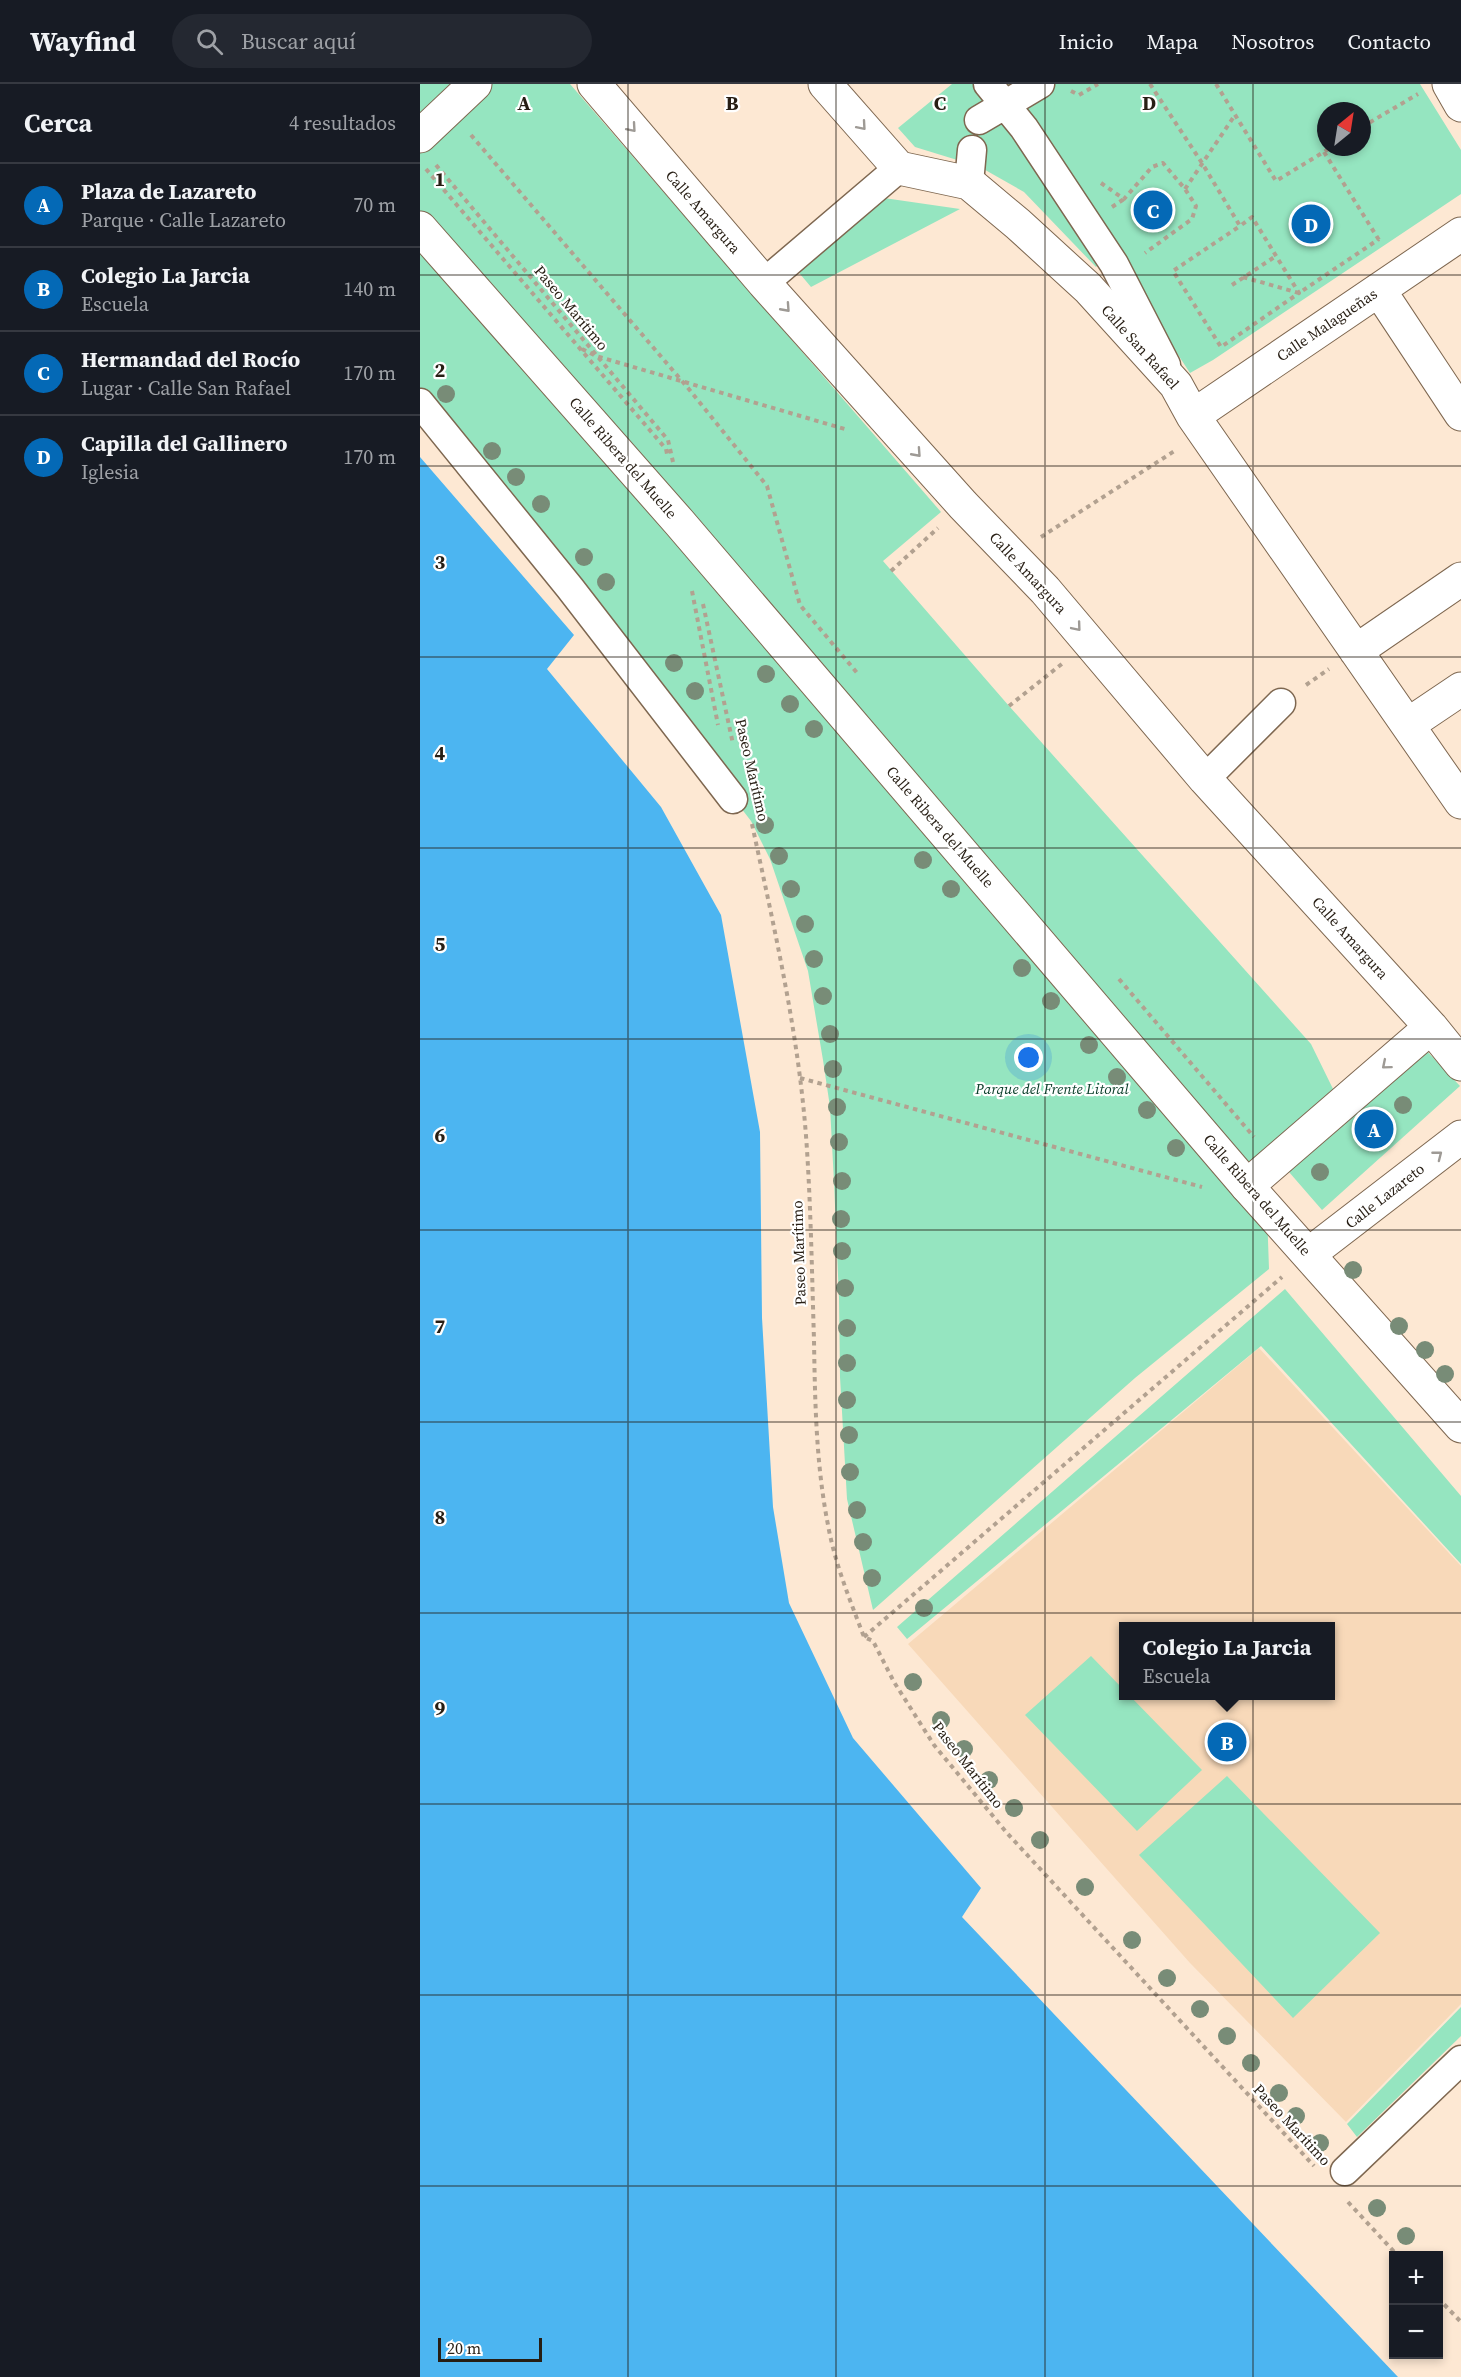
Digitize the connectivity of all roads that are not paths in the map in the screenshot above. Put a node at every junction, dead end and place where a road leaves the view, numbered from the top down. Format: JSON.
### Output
{"nodes":[{"id":1,"x":475,"y":84,"type":"edge"},
{"id":2,"x":594,"y":84,"type":"edge"},
{"id":3,"x":825,"y":84,"type":"edge"},
{"id":4,"x":1040,"y":84,"type":"edge"},
{"id":5,"x":1438,"y":86,"type":"edge"},
{"id":6,"x":997,"y":94,"type":"edge"},
{"id":7,"x":1461,"y":105,"type":"edge"},
{"id":8,"x":979,"y":120,"type":"dead end"},
{"id":9,"x":427,"y":149,"type":"edge"},
{"id":10,"x":972,"y":150,"type":"dead end"},
{"id":11,"x":899,"y":168,"type":"junction"},
{"id":12,"x":969,"y":183,"type":"junction"},
{"id":13,"x":420,"y":228,"type":"edge"},
{"id":14,"x":1461,"y":234,"type":"edge"},
{"id":15,"x":764,"y":283,"type":"junction"},
{"id":16,"x":1390,"y":283,"type":"junction"},
{"id":17,"x":1176,"y":385,"type":"junction"},
{"id":18,"x":420,"y":403,"type":"edge"},
{"id":19,"x":1461,"y":414,"type":"edge"},
{"id":20,"x":1188,"y":431,"type":"junction"},
{"id":21,"x":1461,"y":579,"type":"edge"},
{"id":22,"x":1347,"y":657,"type":"junction"},
{"id":23,"x":1461,"y":688,"type":"edge"},
{"id":24,"x":1281,"y":703,"type":"road end"},
{"id":25,"x":1409,"y":724,"type":"junction"},
{"id":26,"x":1205,"y":779,"type":"junction"},
{"id":27,"x":733,"y":799,"type":"dead end"},
{"id":28,"x":1461,"y":802,"type":"edge"},
{"id":29,"x":1431,"y":1027,"type":"junction"},
{"id":30,"x":1461,"y":1064,"type":"edge"},
{"id":31,"x":1461,"y":1137,"type":"edge"},
{"id":32,"x":1247,"y":1186,"type":"junction"},
{"id":33,"x":1309,"y":1254,"type":"junction"},
{"id":34,"x":1461,"y":1426,"type":"edge"},
{"id":35,"x":1461,"y":2060,"type":"edge"},
{"id":36,"x":1343,"y":2183,"type":"road end"}],
"edges":[{"from":1,"to":9,"type":"street"},
{"from":2,"to":15,"type":"street","name":"Calle Amargura","one_way":true},
{"from":3,"to":11,"type":"street","one_way":true},
{"from":4,"to":6,"type":"street"},
{"from":5,"to":7,"type":"street"},
{"from":6,"to":8,"type":"street"},
{"from":6,"to":17,"type":"street"},
{"from":10,"to":12,"type":"street"},
{"from":11,"to":12,"type":"street","name":"Calle San Rafael"},
{"from":11,"to":15,"type":"street"},
{"from":12,"to":17,"type":"street","name":"Calle San Rafael"},
{"from":13,"to":32,"type":"street","name":"Calle Ribera del Muelle"},
{"from":14,"to":16,"type":"street","name":"Calle Malagueñas"},
{"from":15,"to":26,"type":"street","name":"Calle Amargura","one_way":true},
{"from":16,"to":19,"type":"street"},
{"from":16,"to":20,"type":"street","name":"Calle Malagueñas"},
{"from":17,"to":20,"type":"street","name":"Calle San Rafael"},
{"from":18,"to":27,"type":"street"},
{"from":20,"to":22,"type":"street","name":"Calle San Rafael"},
{"from":21,"to":22,"type":"street"},
{"from":22,"to":25,"type":"street","name":"Calle San Rafael"},
{"from":23,"to":25,"type":"street"},
{"from":24,"to":26,"type":"street"},
{"from":25,"to":28,"type":"street","name":"Calle San Rafael"},
{"from":26,"to":29,"type":"street","name":"Calle Amargura"},
{"from":29,"to":30,"type":"street","name":"Calle Amargura"},
{"from":29,"to":32,"type":"street","one_way":true},
{"from":33,"to":31,"type":"street","name":"Calle Lazareto","one_way":true},
{"from":32,"to":33,"type":"street","name":"Calle Ribera del Muelle"},
{"from":33,"to":34,"type":"street","name":"Calle Ribera del Muelle"},
{"from":35,"to":36,"type":"street"}]}
